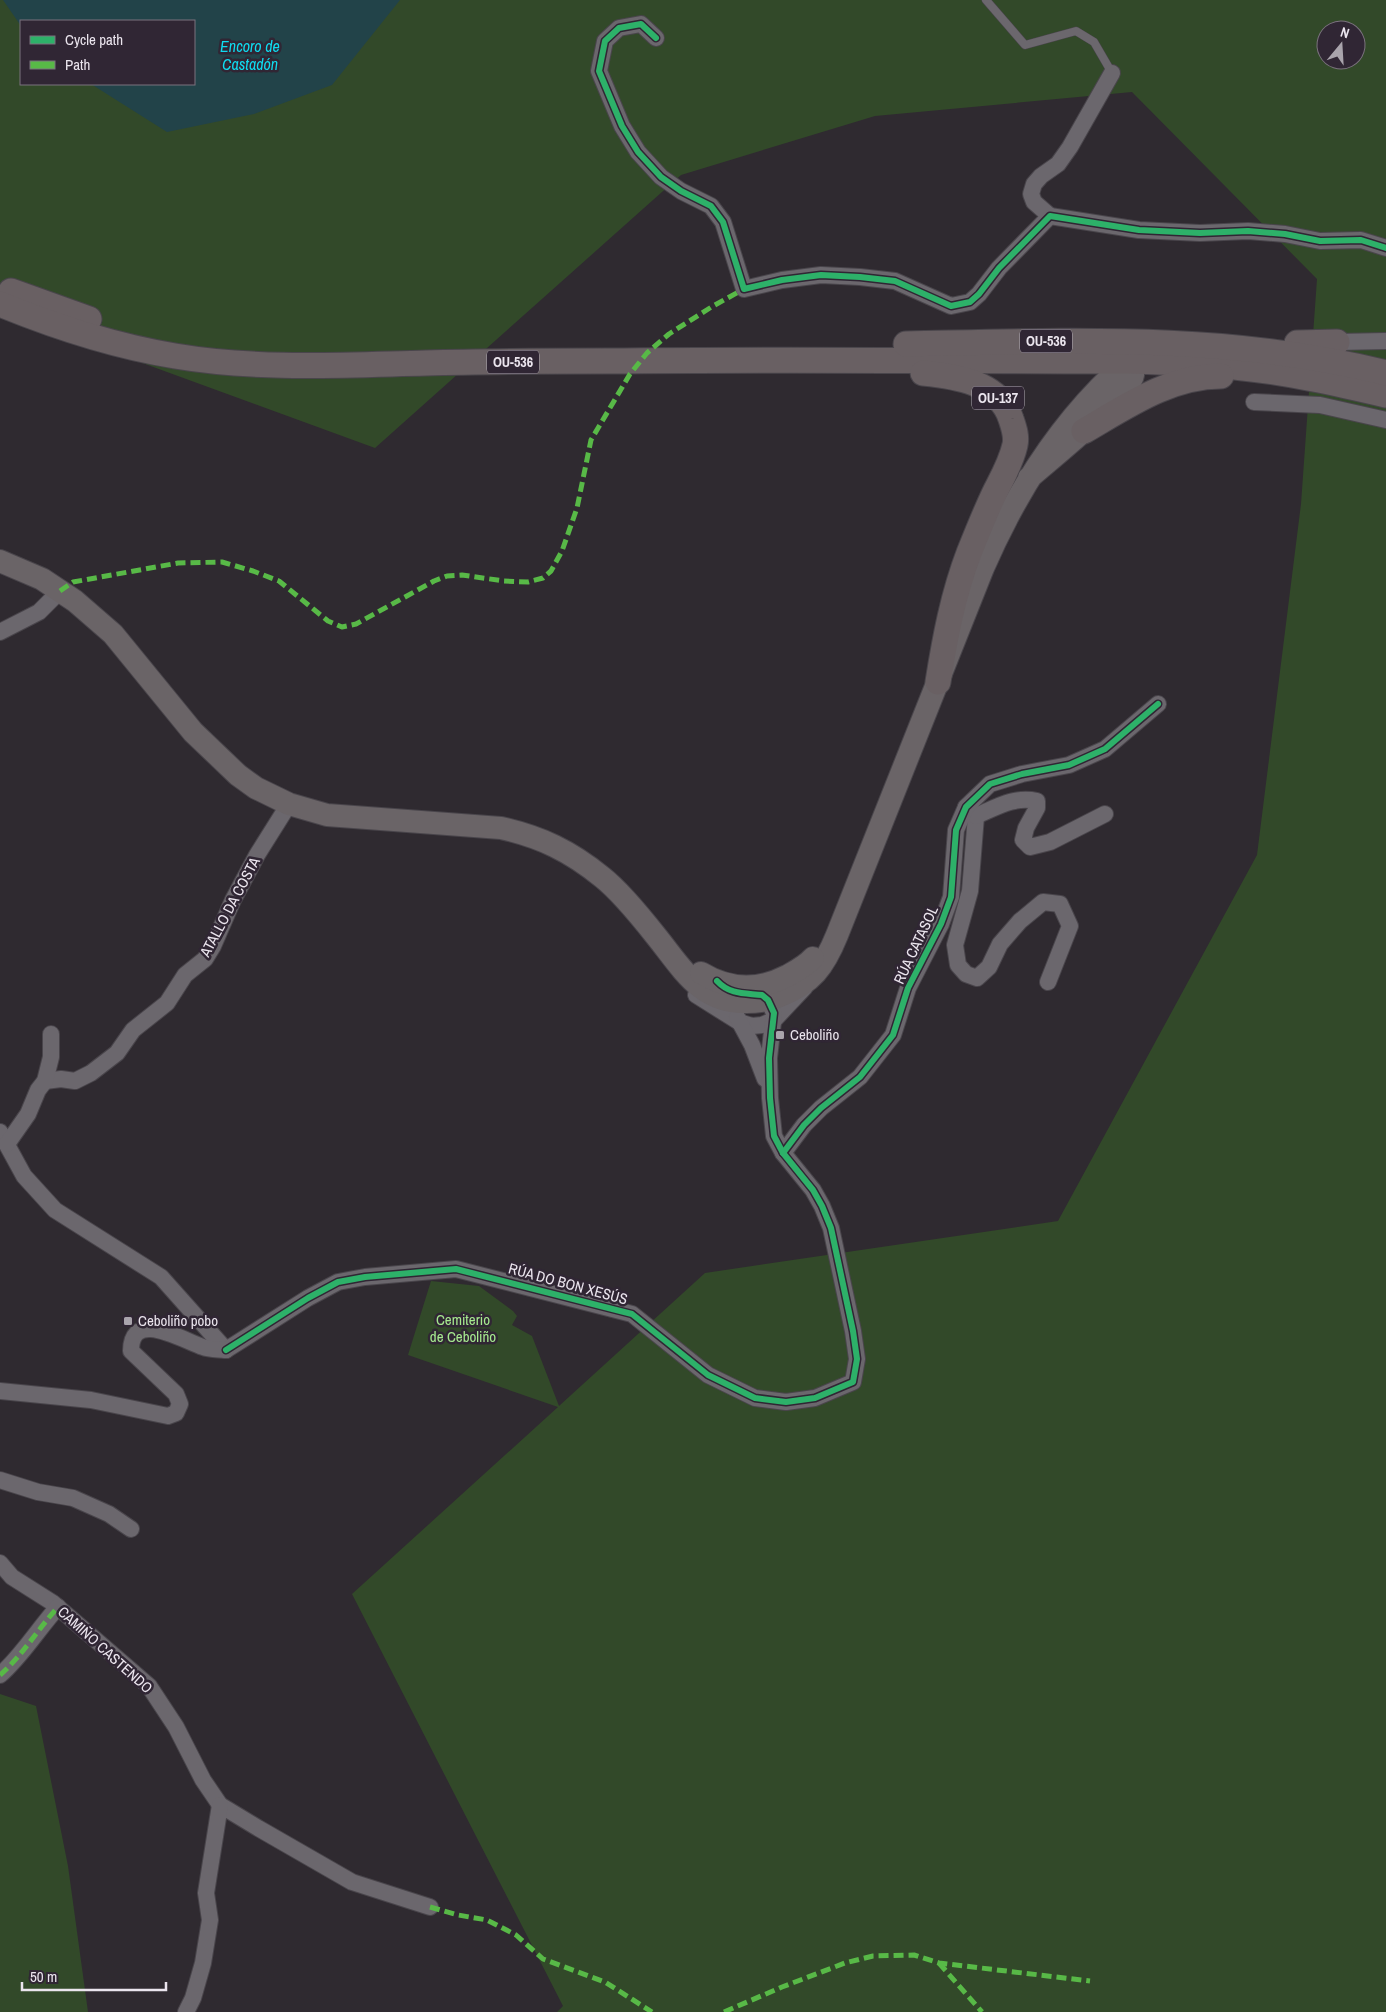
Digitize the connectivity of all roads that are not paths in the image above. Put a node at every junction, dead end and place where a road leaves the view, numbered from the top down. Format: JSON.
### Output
{"nodes":[{"id":1,"x":986,"y":0,"type":"edge"},
{"id":2,"x":656,"y":38,"type":"dead end"},
{"id":3,"x":1112,"y":73,"type":"joint"},
{"id":4,"x":1050,"y":216,"type":"junction"},
{"id":5,"x":1386,"y":248,"type":"edge"},
{"id":6,"x":0,"y":287,"type":"edge"},
{"id":7,"x":0,"y":304,"type":"edge"},
{"id":8,"x":1386,"y":341,"type":"edge"},
{"id":9,"x":1337,"y":342,"type":"joint"},
{"id":10,"x":925,"y":343,"type":"junction"},
{"id":11,"x":1262,"y":350,"type":"junction"},
{"id":12,"x":1237,"y":357,"type":"junction"},
{"id":13,"x":322,"y":358,"type":"junction"},
{"id":14,"x":703,"y":358,"type":"junction"},
{"id":15,"x":1128,"y":361,"type":"junction"},
{"id":16,"x":1386,"y":372,"type":"edge"},
{"id":17,"x":1386,"y":377,"type":"edge"},
{"id":18,"x":1386,"y":396,"type":"edge"},
{"id":19,"x":1254,"y":402,"type":"dead end"},
{"id":20,"x":1386,"y":420,"type":"edge"},
{"id":21,"x":1084,"y":431,"type":"junction"},
{"id":22,"x":1030,"y":478,"type":"junction"},
{"id":23,"x":0,"y":561,"type":"edge"},
{"id":24,"x":60,"y":591,"type":"junction"},
{"id":25,"x":0,"y":632,"type":"edge"},
{"id":26,"x":938,"y":682,"type":"junction"},
{"id":27,"x":1158,"y":704,"type":"dead end"},
{"id":28,"x":288,"y":804,"type":"junction"},
{"id":29,"x":971,"y":812,"type":"junction"},
{"id":30,"x":1106,"y":814,"type":"dead end"},
{"id":31,"x":656,"y":935,"type":"junction"},
{"id":32,"x":804,"y":975,"type":"junction"},
{"id":33,"x":717,"y":982,"type":"junction"},
{"id":34,"x":1048,"y":982,"type":"dead end"},
{"id":35,"x":740,"y":1006,"type":"junction"},
{"id":36,"x":771,"y":1010,"type":"junction"},
{"id":37,"x":51,"y":1034,"type":"dead end"},
{"id":38,"x":45,"y":1081,"type":"junction"},
{"id":39,"x":770,"y":1098,"type":"junction"},
{"id":40,"x":3,"y":1138,"type":"edge"},
{"id":41,"x":783,"y":1153,"type":"junction"},
{"id":42,"x":226,"y":1350,"type":"junction"},
{"id":43,"x":1,"y":1389,"type":"edge"},
{"id":44,"x":0,"y":1480,"type":"edge"},
{"id":45,"x":131,"y":1529,"type":"dead end"},
{"id":46,"x":0,"y":1563,"type":"edge"},
{"id":47,"x":58,"y":1607,"type":"junction"},
{"id":48,"x":0,"y":1675,"type":"edge"},
{"id":49,"x":220,"y":1805,"type":"junction"},
{"id":50,"x":430,"y":1906,"type":"dead end"},
{"id":51,"x":186,"y":2012,"type":"edge"}],
"edges":[{"from":1,"to":3,"type":"lane"},
{"from":2,"to":4,"type":"street"},
{"from":3,"to":4,"type":"street"},
{"from":4,"to":5,"type":"street"},
{"from":6,"to":13,"type":"main road","number":"OU-536"},
{"from":7,"to":13,"type":"main road","number":"OU-536"},
{"from":8,"to":9,"type":"street"},
{"from":9,"to":11,"type":"main road"},
{"from":10,"to":11,"type":"main road","number":"OU-536"},
{"from":10,"to":14,"type":"main road","number":"OU-536"},
{"from":10,"to":15,"type":"main road"},
{"from":11,"to":12,"type":"main road"},
{"from":11,"to":16,"type":"main road","number":"OU-536"},
{"from":12,"to":15,"type":"main road","number":"OU-137"},
{"from":12,"to":17,"type":"main road","number":"OU-137"},
{"from":13,"to":14,"type":"main road","number":"OU-536"},
{"from":13,"to":14,"type":"main road","number":"OU-536"},
{"from":14,"to":15,"type":"main road","number":"OU-536"},
{"from":14,"to":26,"type":"main road","number":"OU-137"},
{"from":15,"to":18,"type":"main road","number":"OU-536"},
{"from":15,"to":21,"type":"main road","number":"OU-137"},
{"from":15,"to":22,"type":"main road","number":"OU-137"},
{"from":18,"to":21,"type":"main road","number":"OU-137"},
{"from":19,"to":20,"type":"street"},
{"from":21,"to":22,"type":"main road","number":"OU-137"},
{"from":22,"to":26,"type":"main road","number":"OU-137"},
{"from":23,"to":24,"type":"main road","number":"OU-137"},
{"from":24,"to":25,"type":"street"},
{"from":24,"to":28,"type":"main road","number":"OU-137"},
{"from":26,"to":32,"type":"main road","number":"OU-137"},
{"from":27,"to":29,"type":"street","name":"RÚA CATASOL"},
{"from":28,"to":31,"type":"main road","number":"OU-137"},
{"from":28,"to":38,"type":"street","name":"ATALLO DA COSTA"},
{"from":29,"to":30,"type":"street"},
{"from":29,"to":34,"type":"street"},
{"from":29,"to":41,"type":"street","name":"RÚA CATASOL"},
{"from":31,"to":33,"type":"main road","number":"OU-137"},
{"from":31,"to":35,"type":"main road","number":"OU-137"},
{"from":32,"to":33,"type":"main road","number":"OU-137"},
{"from":32,"to":35,"type":"street"},
{"from":32,"to":36,"type":"main road","number":"OU-137"},
{"from":33,"to":35,"type":"street"},
{"from":35,"to":36,"type":"main road","number":"OU-137"},
{"from":35,"to":39,"type":"street","name":"RÚA DO BON XESÚS"},
{"from":36,"to":39,"type":"street","name":"RÚA DO BON XESÚS"},
{"from":37,"to":38,"type":"street"},
{"from":38,"to":40,"type":"street"},
{"from":39,"to":41,"type":"street","name":"RÚA DO BON XESÚS"},
{"from":40,"to":42,"type":"street"},
{"from":41,"to":42,"type":"street","name":"RÚA DO BON XESÚS"},
{"from":42,"to":43,"type":"street"},
{"from":44,"to":45,"type":"street"},
{"from":46,"to":47,"type":"street","name":"CAMIÑO CASTENDO"},
{"from":47,"to":48,"type":"street"},
{"from":47,"to":49,"type":"street","name":"CAMIÑO CASTENDO"},
{"from":49,"to":50,"type":"street"},
{"from":49,"to":51,"type":"street"}]}
